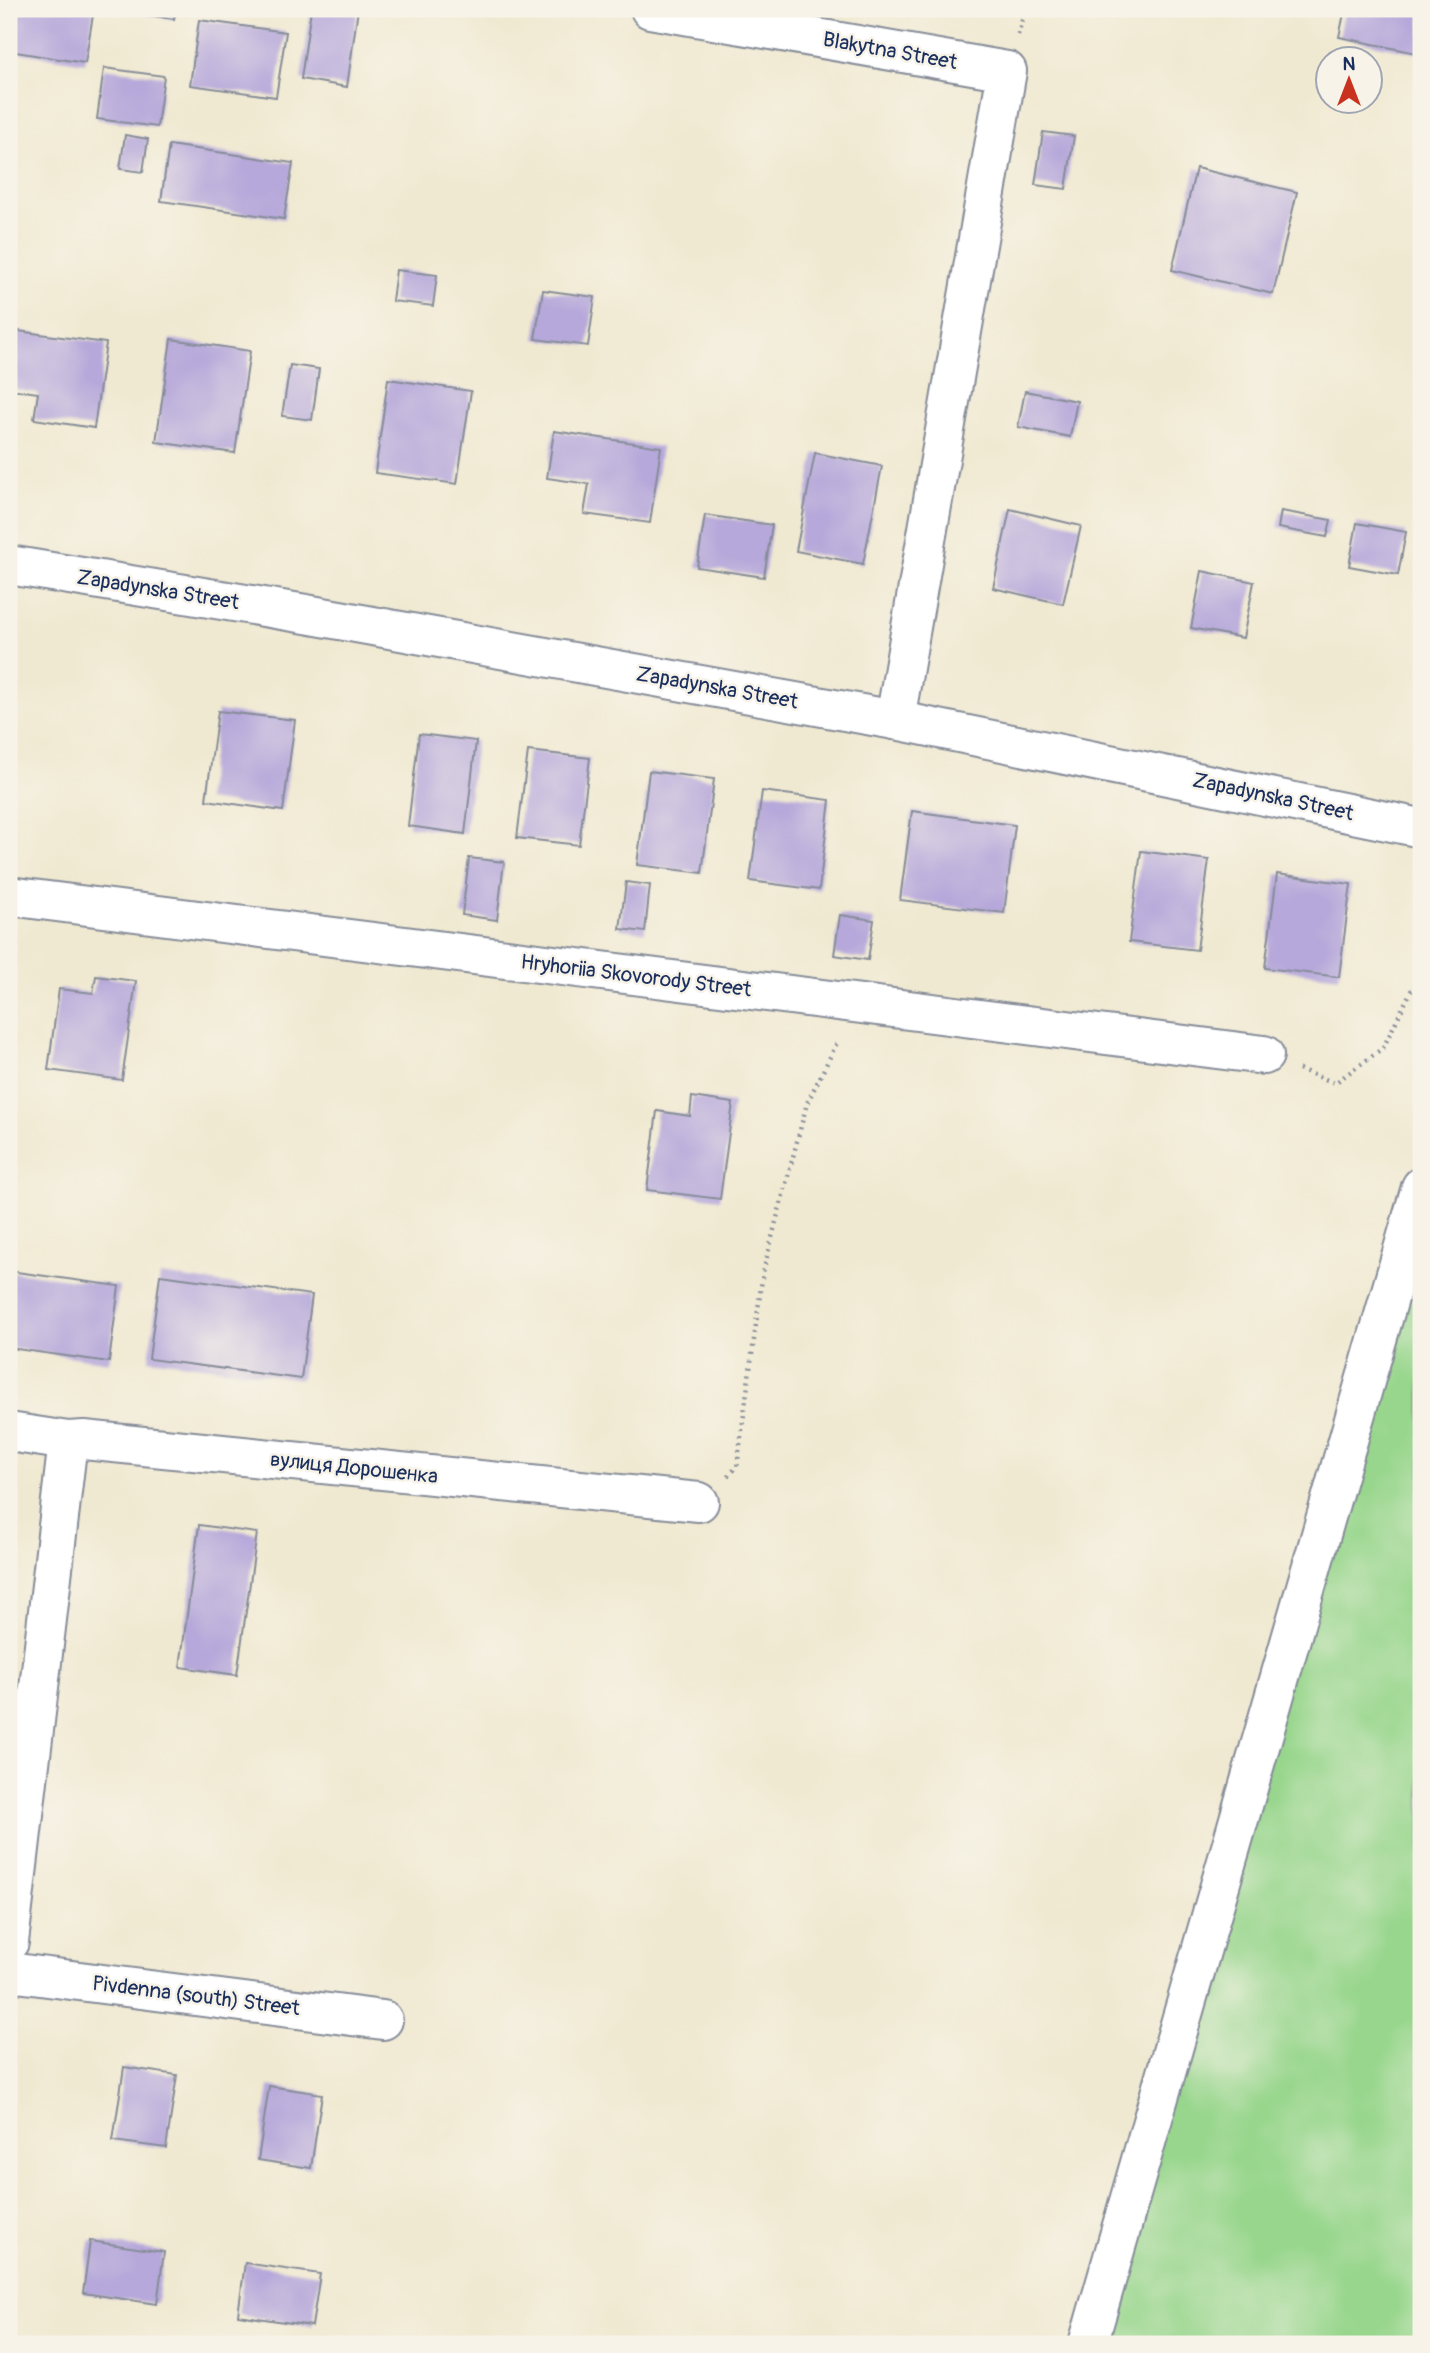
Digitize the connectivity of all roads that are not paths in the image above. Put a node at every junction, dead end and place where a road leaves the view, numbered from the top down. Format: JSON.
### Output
{"nodes":[{"id":1,"x":650,"y":9,"type":"edge"},
{"id":2,"x":9,"y":565,"type":"edge"},
{"id":3,"x":895,"y":720,"type":"junction"},
{"id":4,"x":1421,"y":828,"type":"edge"},
{"id":5,"x":9,"y":896,"type":"edge"},
{"id":6,"x":1264,"y":1055,"type":"road end"},
{"id":7,"x":1421,"y":1187,"type":"edge"},
{"id":8,"x":9,"y":1432,"type":"edge"},
{"id":9,"x":68,"y":1441,"type":"junction"},
{"id":10,"x":699,"y":1502,"type":"road end"},
{"id":11,"x":9,"y":1942,"type":"edge"},
{"id":12,"x":9,"y":1972,"type":"edge"},
{"id":13,"x":383,"y":2020,"type":"dead end"},
{"id":14,"x":1088,"y":2344,"type":"edge"}],
"edges":[{"from":1,"to":3,"type":"street","name":"Blakytna Street"},
{"from":2,"to":3,"type":"street","name":"Zapadynska Street"},
{"from":3,"to":4,"type":"street","name":"Zapadynska Street"},
{"from":5,"to":6,"type":"street","name":"Hryhoriia Skovorody Street"},
{"from":7,"to":14,"type":"street"},
{"from":8,"to":9,"type":"street","name":"вулиця Дорошенка"},
{"from":9,"to":10,"type":"street","name":"вулиця Дорошенка"},
{"from":9,"to":11,"type":"street"},
{"from":12,"to":13,"type":"street","name":"Pivdenna (south) Street"}]}
